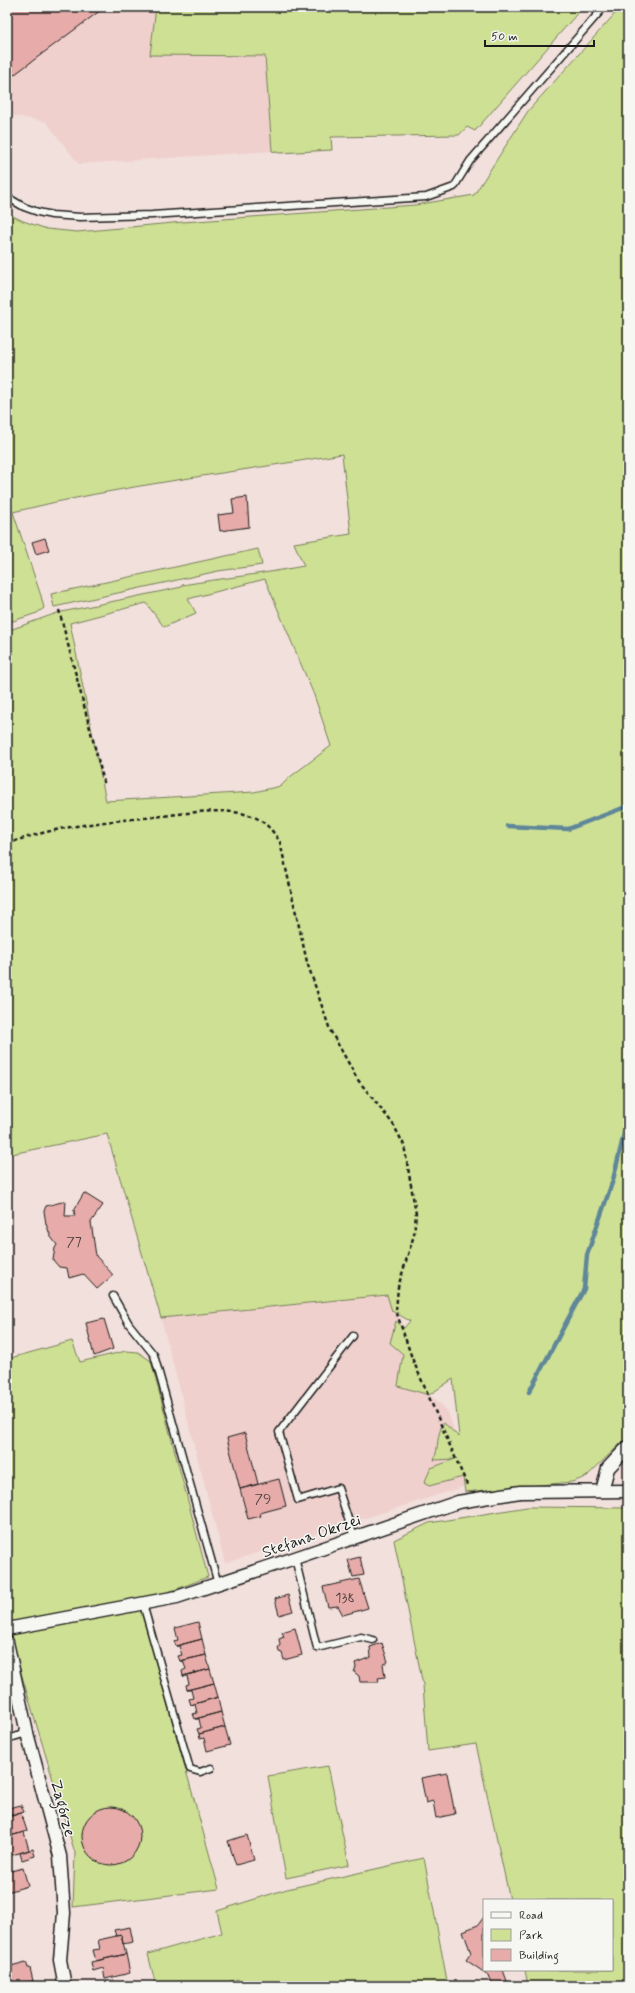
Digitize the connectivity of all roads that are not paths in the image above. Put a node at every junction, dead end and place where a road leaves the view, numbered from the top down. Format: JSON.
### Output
{"nodes":[{"id":1,"x":604,"y":7,"type":"edge"},
{"id":2,"x":7,"y":197,"type":"edge"},
{"id":3,"x":113,"y":1296,"type":"dead end"},
{"id":4,"x":353,"y":1336,"type":"dead end"},
{"id":5,"x":628,"y":1447,"type":"edge"},
{"id":6,"x":602,"y":1491,"type":"junction"},
{"id":7,"x":628,"y":1491,"type":"edge"},
{"id":8,"x":354,"y":1537,"type":"junction"},
{"id":9,"x":295,"y":1558,"type":"junction"},
{"id":10,"x":218,"y":1584,"type":"junction"},
{"id":11,"x":143,"y":1604,"type":"junction"},
{"id":12,"x":7,"y":1629,"type":"edge"},
{"id":13,"x":373,"y":1640,"type":"dead end"},
{"id":14,"x":7,"y":1642,"type":"edge"},
{"id":15,"x":28,"y":1733,"type":"junction"},
{"id":16,"x":7,"y":1739,"type":"edge"},
{"id":17,"x":211,"y":1768,"type":"dead end"},
{"id":18,"x":64,"y":1986,"type":"edge"}],
"edges":[{"from":1,"to":2,"type":"lane"},
{"from":3,"to":10,"type":"lane"},
{"from":4,"to":8,"type":"lane"},
{"from":5,"to":6,"type":"street"},
{"from":6,"to":7,"type":"street","name":"Stefana Okrzei"},
{"from":6,"to":8,"type":"street","name":"Stefana Okrzei"},
{"from":8,"to":9,"type":"street","name":"Stefana Okrzei"},
{"from":9,"to":10,"type":"street","name":"Stefana Okrzei"},
{"from":9,"to":13,"type":"lane"},
{"from":10,"to":11,"type":"street","name":"Stefana Okrzei"},
{"from":11,"to":12,"type":"street","name":"Stefana Okrzei"},
{"from":11,"to":17,"type":"lane"},
{"from":14,"to":15,"type":"street","name":"Zagórze"},
{"from":15,"to":16,"type":"lane"},
{"from":15,"to":18,"type":"street","name":"Zagórze"}]}
